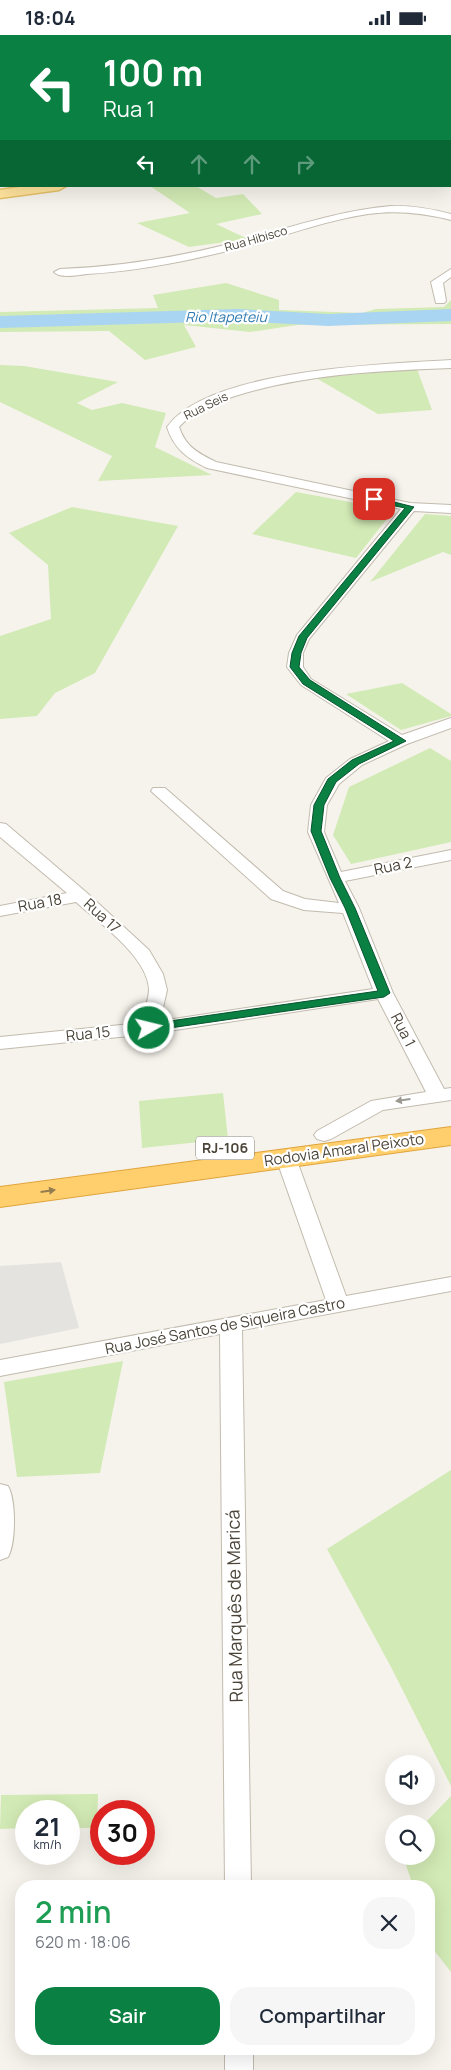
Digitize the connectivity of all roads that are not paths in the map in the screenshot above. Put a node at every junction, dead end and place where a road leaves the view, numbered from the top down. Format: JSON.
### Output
{"nodes":[{"id":1,"x":52,"y":187,"type":"edge"},
{"id":2,"x":0,"y":194,"type":"edge"},
{"id":3,"x":451,"y":217,"type":"edge"},
{"id":4,"x":451,"y":272,"type":"edge"},
{"id":5,"x":60,"y":273,"type":"dead end"},
{"id":6,"x":440,"y":301,"type":"dead end"},
{"id":7,"x":451,"y":364,"type":"edge"},
{"id":8,"x":410,"y":507,"type":"junction"},
{"id":9,"x":451,"y":509,"type":"edge"},
{"id":10,"x":451,"y":723,"type":"edge"},
{"id":11,"x":402,"y":741,"type":"junction"},
{"id":12,"x":159,"y":791,"type":"dead end"},
{"id":13,"x":0,"y":828,"type":"edge"},
{"id":14,"x":451,"y":855,"type":"edge"},
{"id":15,"x":335,"y":878,"type":"junction"},
{"id":16,"x":80,"y":896,"type":"junction"},
{"id":17,"x":350,"y":908,"type":"junction"},
{"id":18,"x":0,"y":911,"type":"edge"},
{"id":19,"x":384,"y":993,"type":"junction"},
{"id":20,"x":149,"y":1028,"type":"junction"},
{"id":21,"x":0,"y":1043,"type":"edge"},
{"id":22,"x":446,"y":1102,"type":"edge"},
{"id":23,"x":451,"y":1136,"type":"edge"},
{"id":24,"x":286,"y":1158,"type":"junction"},
{"id":25,"x":0,"y":1179,"type":"edge"},
{"id":26,"x":0,"y":1197,"type":"edge"},
{"id":27,"x":451,"y":1284,"type":"edge"},
{"id":28,"x":338,"y":1304,"type":"junction"},
{"id":29,"x":232,"y":1325,"type":"junction"},
{"id":30,"x":0,"y":1368,"type":"edge"},
{"id":31,"x":0,"y":1492,"type":"edge"},
{"id":32,"x":0,"y":1551,"type":"edge"},
{"id":33,"x":238,"y":1880,"type":"edge"},
{"id":34,"x":239,"y":2055,"type":"edge"},
{"id":35,"x":239,"y":2070,"type":"edge"}],
"edges":[{"from":1,"to":2,"type":"main road"},
{"from":3,"to":5,"type":"street","name":"Rua Hibisco"},
{"from":4,"to":6,"type":"street"},
{"from":7,"to":8,"type":"street","name":"Rua Seis"},
{"from":8,"to":9,"type":"street","name":"Rua Seis"},
{"from":8,"to":11,"type":"street"},
{"from":10,"to":11,"type":"street","name":"Rua 1"},
{"from":11,"to":15,"type":"street","name":"Rua 1"},
{"from":12,"to":17,"type":"street"},
{"from":13,"to":16,"type":"street","name":"Rua 17"},
{"from":14,"to":15,"type":"street","name":"Rua 2"},
{"from":15,"to":17,"type":"street","name":"Rua 1"},
{"from":16,"to":18,"type":"street","name":"Rua 18"},
{"from":16,"to":20,"type":"street","name":"Rua 17"},
{"from":17,"to":19,"type":"street","name":"Rua 1"},
{"from":19,"to":20,"type":"street","name":"Rua 15"},
{"from":19,"to":22,"type":"street","name":"Rua 1"},
{"from":20,"to":21,"type":"street","name":"Rua 15"},
{"from":22,"to":25,"type":"highway","name":"Rodovia Amaral Peixoto","number":"RJ-106","one_way":true},
{"from":23,"to":24,"type":"highway","name":"Rodovia Amaral Peixoto","number":"RJ-106"},
{"from":26,"to":24,"type":"highway","name":"Rodovia Amaral Peixoto","number":"RJ-106","one_way":true},
{"from":24,"to":28,"type":"street"},
{"from":27,"to":28,"type":"street","name":"Rua José Santos de Siqueira Castro"},
{"from":28,"to":29,"type":"street","name":"Rua José Santos de Siqueira Castro"},
{"from":29,"to":30,"type":"street","name":"Rua José Santos de Siqueira Castro"},
{"from":29,"to":33,"type":"street","name":"Rua Marquês de Maricá"},
{"from":31,"to":32,"type":"street"},
{"from":34,"to":35,"type":"street"}]}
